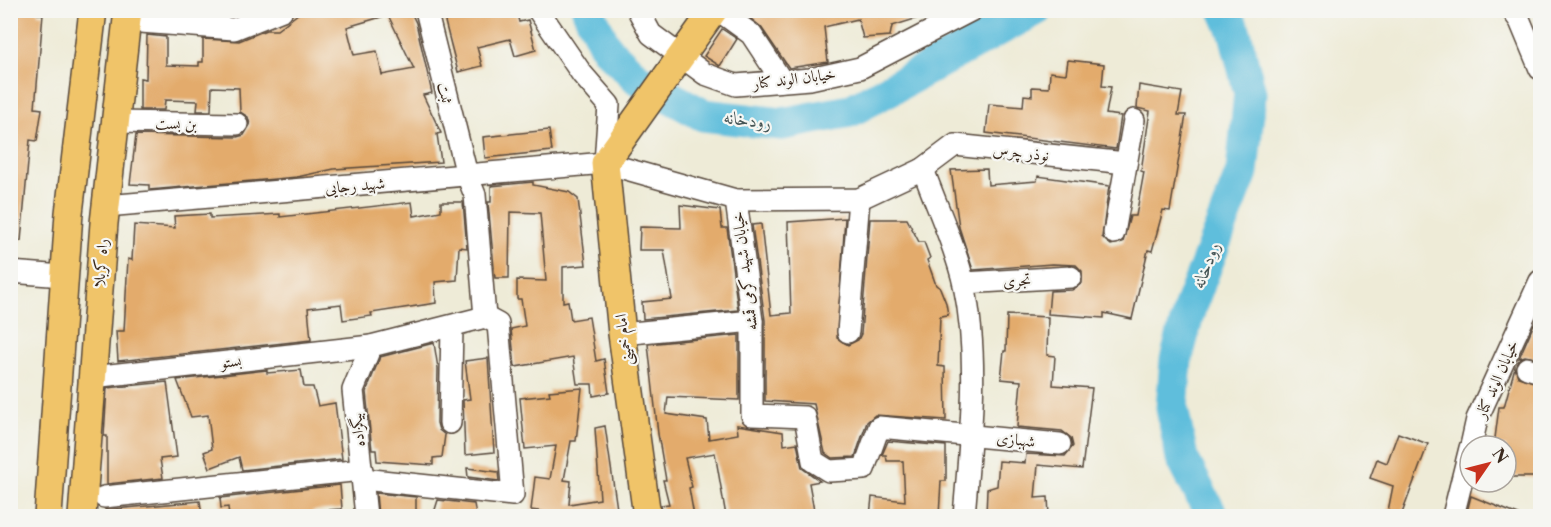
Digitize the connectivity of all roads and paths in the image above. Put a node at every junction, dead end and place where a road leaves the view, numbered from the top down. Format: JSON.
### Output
{"nodes":[{"id":1,"x":93,"y":10,"type":"edge"},
{"id":2,"x":282,"y":10,"type":"edge"},
{"id":3,"x":426,"y":10,"type":"edge"},
{"id":4,"x":538,"y":10,"type":"edge"},
{"id":5,"x":638,"y":10,"type":"edge"},
{"id":6,"x":716,"y":10,"type":"edge"},
{"id":7,"x":972,"y":10,"type":"edge"},
{"id":8,"x":1512,"y":10,"type":"edge"},
{"id":9,"x":128,"y":16,"type":"edge"},
{"id":10,"x":675,"y":65,"type":"junction"},
{"id":11,"x":1540,"y":69,"type":"edge"},
{"id":12,"x":782,"y":81,"type":"junction"},
{"id":13,"x":1134,"y":120,"type":"dead end"},
{"id":14,"x":116,"y":122,"type":"junction"},
{"id":15,"x":237,"y":124,"type":"dead end"},
{"id":16,"x":605,"y":163,"type":"junction"},
{"id":17,"x":1126,"y":163,"type":"junction"},
{"id":18,"x":923,"y":169,"type":"junction"},
{"id":19,"x":467,"y":175,"type":"junction"},
{"id":20,"x":859,"y":199,"type":"junction"},
{"id":21,"x":736,"y":200,"type":"junction"},
{"id":22,"x":105,"y":206,"type":"junction"},
{"id":23,"x":1114,"y":233,"type":"dead end"},
{"id":24,"x":10,"y":272,"type":"edge"},
{"id":25,"x":63,"y":276,"type":"junction"},
{"id":26,"x":1071,"y":277,"type":"dead end"},
{"id":27,"x":1540,"y":281,"type":"edge"},
{"id":28,"x":964,"y":283,"type":"junction"},
{"id":29,"x":485,"y":317,"type":"junction"},
{"id":30,"x":752,"y":321,"type":"junction"},
{"id":31,"x":452,"y":327,"type":"junction"},
{"id":32,"x":848,"y":332,"type":"dead end"},
{"id":33,"x":622,"y":334,"type":"junction"},
{"id":34,"x":371,"y":346,"type":"junction"},
{"id":35,"x":92,"y":376,"type":"junction"},
{"id":36,"x":450,"y":423,"type":"dead end"},
{"id":37,"x":971,"y":434,"type":"junction"},
{"id":38,"x":1473,"y":434,"type":"edge"},
{"id":39,"x":1060,"y":444,"type":"dead end"},
{"id":40,"x":362,"y":475,"type":"junction"},
{"id":41,"x":1458,"y":494,"type":"edge"},
{"id":42,"x":104,"y":497,"type":"dead end"},
{"id":43,"x":48,"y":516,"type":"edge"},
{"id":44,"x":82,"y":516,"type":"edge"},
{"id":45,"x":366,"y":516,"type":"edge"},
{"id":46,"x":647,"y":516,"type":"edge"},
{"id":47,"x":964,"y":516,"type":"edge"},
{"id":48,"x":1453,"y":516,"type":"edge"}],
"edges":[{"from":1,"to":25,"type":"main road"},
{"from":2,"to":9,"type":"street"},
{"from":3,"to":19,"type":"street","name":"ثبت"},
{"from":4,"to":16,"type":"street"},
{"from":5,"to":10,"type":"street","name":"خیابان الوند کنار"},
{"from":6,"to":10,"type":"main road"},
{"from":6,"to":12,"type":"street"},
{"from":7,"to":12,"type":"street","name":"خیابان الوند کنار"},
{"from":8,"to":11,"type":"street"},
{"from":9,"to":14,"type":"main road","name":"راه کربلا"},
{"from":10,"to":12,"type":"street","name":"خیابان الوند کنار"},
{"from":10,"to":16,"type":"main road"},
{"from":13,"to":17,"type":"street"},
{"from":14,"to":15,"type":"street","name":"بن بست"},
{"from":14,"to":22,"type":"main road","name":"راه کربلا"},
{"from":16,"to":19,"type":"street","name":"شهید رجایی"},
{"from":16,"to":21,"type":"street"},
{"from":16,"to":33,"type":"main road","name":"امام خمینی"},
{"from":17,"to":18,"type":"street","name":"نوذر چرس"},
{"from":17,"to":23,"type":"street"},
{"from":18,"to":20,"type":"street","name":"نوذر چرس"},
{"from":18,"to":28,"type":"street"},
{"from":19,"to":22,"type":"street","name":"شهید رجایی"},
{"from":19,"to":29,"type":"street"},
{"from":20,"to":21,"type":"street"},
{"from":20,"to":32,"type":"street"},
{"from":21,"to":30,"type":"street","name":"خیابان شهید کرمی قمشه"},
{"from":22,"to":35,"type":"main road","name":"راه کربلا"},
{"from":24,"to":25,"type":"street"},
{"from":25,"to":43,"type":"main road"},
{"from":26,"to":28,"type":"street","name":"تجری"},
{"from":27,"to":38,"type":"street","name":"خیابان الوند کنار"},
{"from":28,"to":37,"type":"street"},
{"from":29,"to":31,"type":"street","name":"بستو"},
{"from":29,"to":40,"type":"street"},
{"from":30,"to":33,"type":"street"},
{"from":30,"to":37,"type":"street","name":"خیابان شهید کرمی قمشه"},
{"from":31,"to":34,"type":"street","name":"بستو"},
{"from":31,"to":36,"type":"street"},
{"from":33,"to":46,"type":"main road","name":"امام خمینی"},
{"from":34,"to":35,"type":"street","name":"بستو"},
{"from":34,"to":40,"type":"street","name":"بیگزاده"},
{"from":35,"to":44,"type":"main road","name":"راه کربلا"},
{"from":37,"to":39,"type":"street","name":"شهبازی"},
{"from":37,"to":47,"type":"street"},
{"from":40,"to":42,"type":"street"},
{"from":40,"to":45,"type":"street","name":"بیگزاده"},
{"from":41,"to":48,"type":"street","name":"خیابان الوند کنار"}]}
